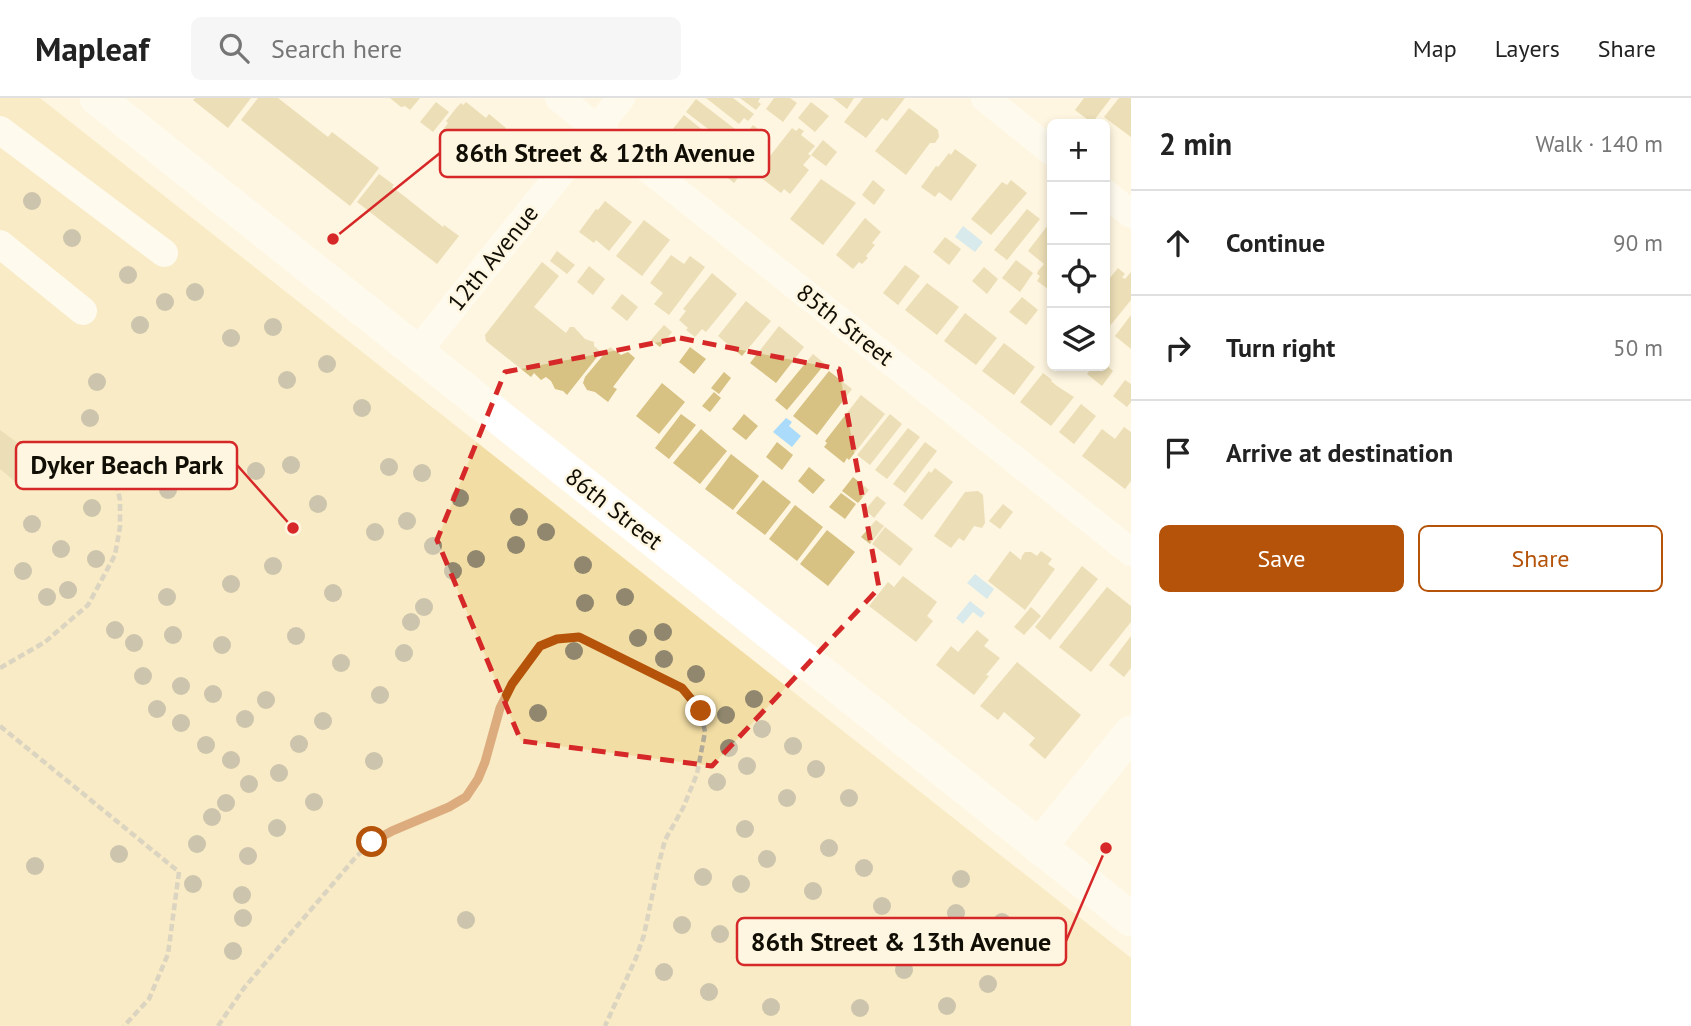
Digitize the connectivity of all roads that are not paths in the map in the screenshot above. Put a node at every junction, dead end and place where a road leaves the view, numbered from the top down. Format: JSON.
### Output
{"nodes":[{"id":1,"x":97,"y":98,"type":"edge"},
{"id":2,"x":559,"y":98,"type":"edge"},
{"id":3,"x":621,"y":98,"type":"edge"},
{"id":4,"x":985,"y":98,"type":"edge"},
{"id":5,"x":597,"y":129,"type":"junction"},
{"id":6,"x":0,"y":130,"type":"edge"},
{"id":7,"x":1047,"y":148,"type":"edge"},
{"id":8,"x":1110,"y":197,"type":"edge"},
{"id":9,"x":1131,"y":214,"type":"edge"},
{"id":10,"x":0,"y":244,"type":"edge"},
{"id":11,"x":164,"y":253,"type":"dead end"},
{"id":12,"x":83,"y":311,"type":"dead end"},
{"id":13,"x":417,"y":352,"type":"junction"},
{"id":14,"x":1131,"y":552,"type":"edge"},
{"id":15,"x":1131,"y":733,"type":"edge"},
{"id":16,"x":1039,"y":847,"type":"junction"},
{"id":17,"x":1131,"y":919,"type":"edge"}],
"edges":[{"from":1,"to":13,"type":"main road","name":"86th Street"},
{"from":2,"to":5,"type":"street","name":"85th Street"},
{"from":3,"to":5,"type":"street","name":"12th Avenue"},
{"from":4,"to":7,"type":"street"},
{"from":5,"to":13,"type":"street","name":"12th Avenue"},
{"from":5,"to":14,"type":"street","name":"85th Street"},
{"from":6,"to":11,"type":"street"},
{"from":8,"to":9,"type":"street"},
{"from":10,"to":12,"type":"street"},
{"from":13,"to":16,"type":"main road","name":"86th Street"},
{"from":15,"to":16,"type":"main road"},
{"from":16,"to":17,"type":"main road","name":"86th Street"}]}
